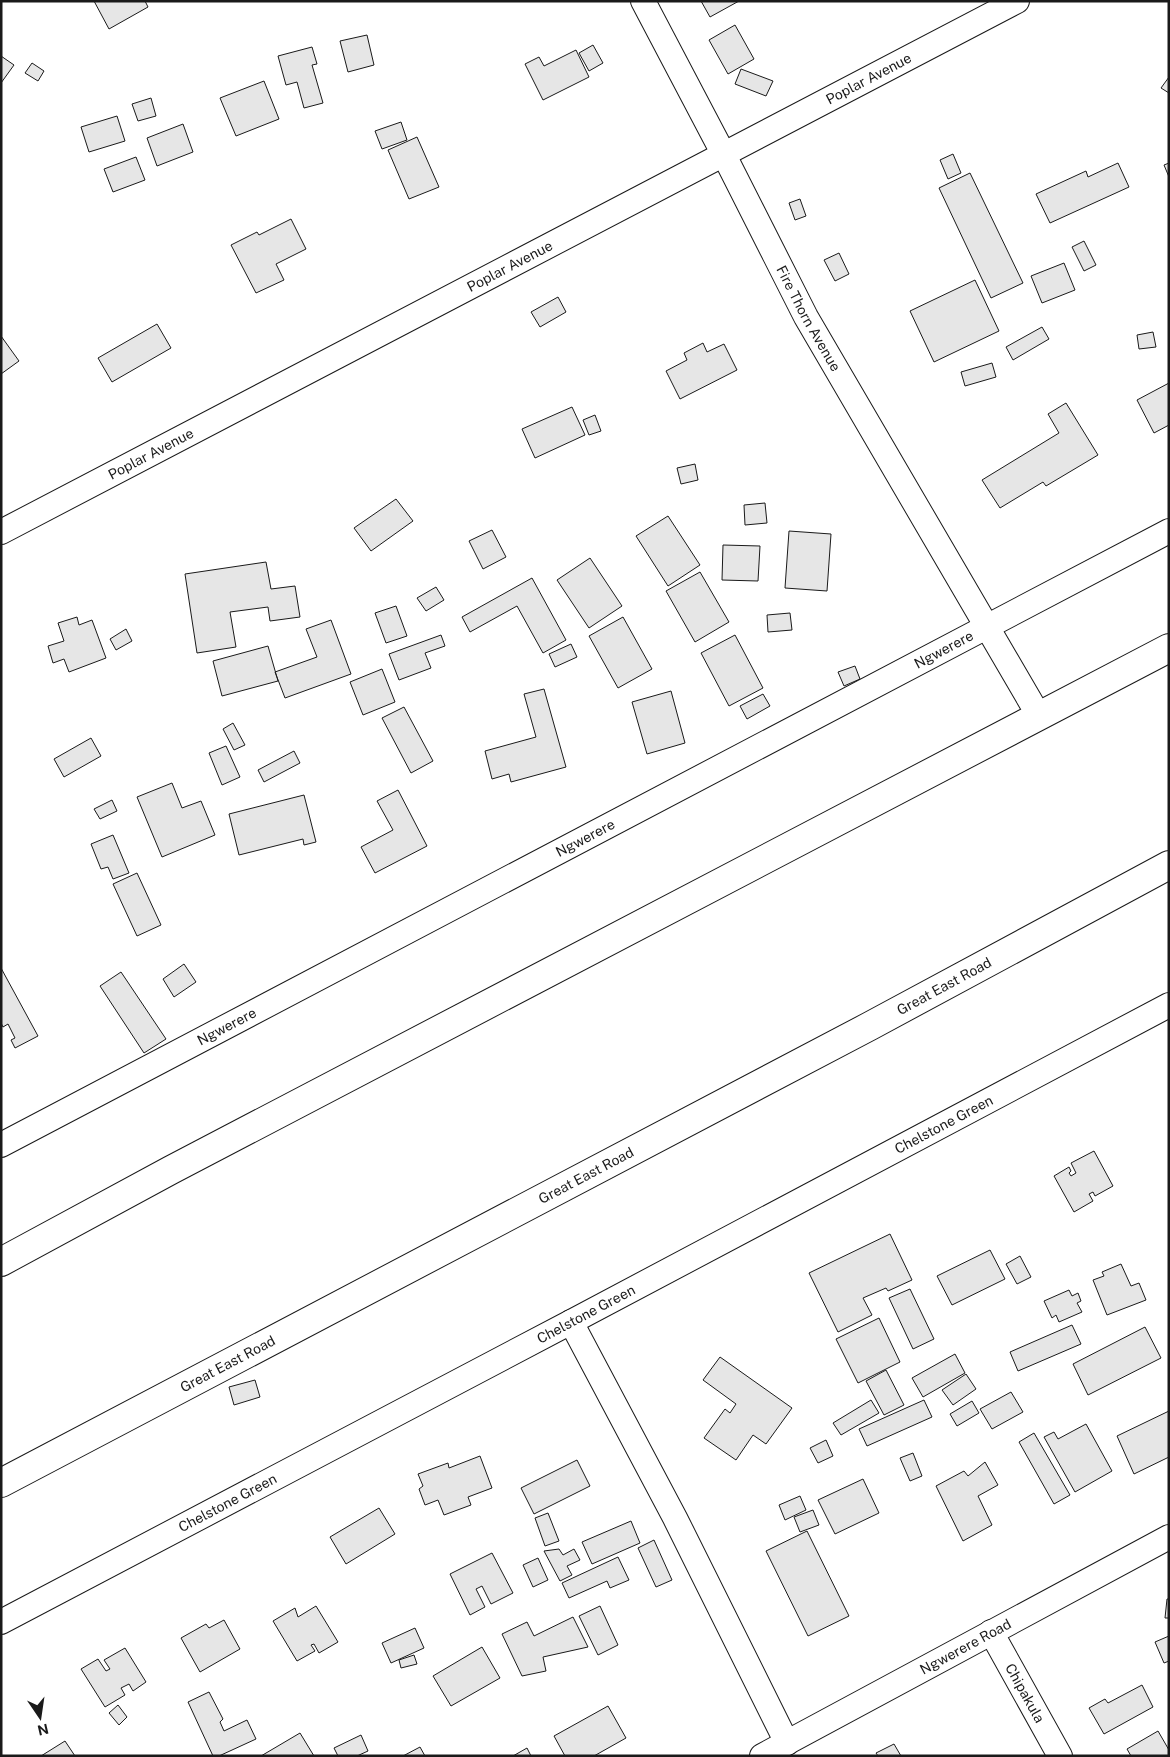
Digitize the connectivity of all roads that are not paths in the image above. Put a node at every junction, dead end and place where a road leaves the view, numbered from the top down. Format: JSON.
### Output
{"nodes":[{"id":1,"x":643,"y":1,"type":"edge"},
{"id":2,"x":1017,"y":1,"type":"edge"},
{"id":3,"x":724,"y":155,"type":"junction"},
{"id":4,"x":1169,"y":531,"type":"edge"},
{"id":5,"x":1,"y":532,"type":"edge"},
{"id":6,"x":986,"y":627,"type":"junction"},
{"id":7,"x":1169,"y":648,"type":"edge"},
{"id":8,"x":1039,"y":716,"type":"junction"},
{"id":9,"x":1169,"y":865,"type":"edge"},
{"id":10,"x":1169,"y":1005,"type":"edge"},
{"id":11,"x":1,"y":1145,"type":"edge"},
{"id":12,"x":1,"y":1262,"type":"edge"},
{"id":13,"x":571,"y":1322,"type":"junction"},
{"id":14,"x":1,"y":1483,"type":"edge"},
{"id":15,"x":1169,"y":1537,"type":"edge"},
{"id":16,"x":1,"y":1622,"type":"edge"},
{"id":17,"x":990,"y":1632,"type":"junction"},
{"id":18,"x":787,"y":1743,"type":"junction"},
{"id":19,"x":762,"y":1756,"type":"edge"},
{"id":20,"x":1060,"y":1756,"type":"edge"}],
"edges":[{"from":1,"to":3,"type":"street","name":"Fire Thorn Avenue"},
{"from":2,"to":3,"type":"street","name":"Poplar Avenue"},
{"from":3,"to":5,"type":"street","name":"Poplar Avenue"},
{"from":3,"to":6,"type":"street","name":"Fire Thorn Avenue"},
{"from":4,"to":6,"type":"street","name":"Ngwerere"},
{"from":6,"to":8,"type":"street","name":"Fire Thorn Avenue"},
{"from":6,"to":11,"type":"street","name":"Ngwerere"},
{"from":7,"to":8,"type":"main road"},
{"from":8,"to":12,"type":"main road"},
{"from":9,"to":14,"type":"main road","name":"Great East Road"},
{"from":10,"to":13,"type":"street","name":"Chelstone Green"},
{"from":13,"to":16,"type":"street","name":"Chelstone Green"},
{"from":13,"to":18,"type":"street"},
{"from":15,"to":17,"type":"street","name":"Ngwerere Road"},
{"from":17,"to":18,"type":"street","name":"Ngwerere Road"},
{"from":17,"to":20,"type":"street","name":"Chipakula"},
{"from":18,"to":19,"type":"street","name":"Ngwerere Road"}]}
